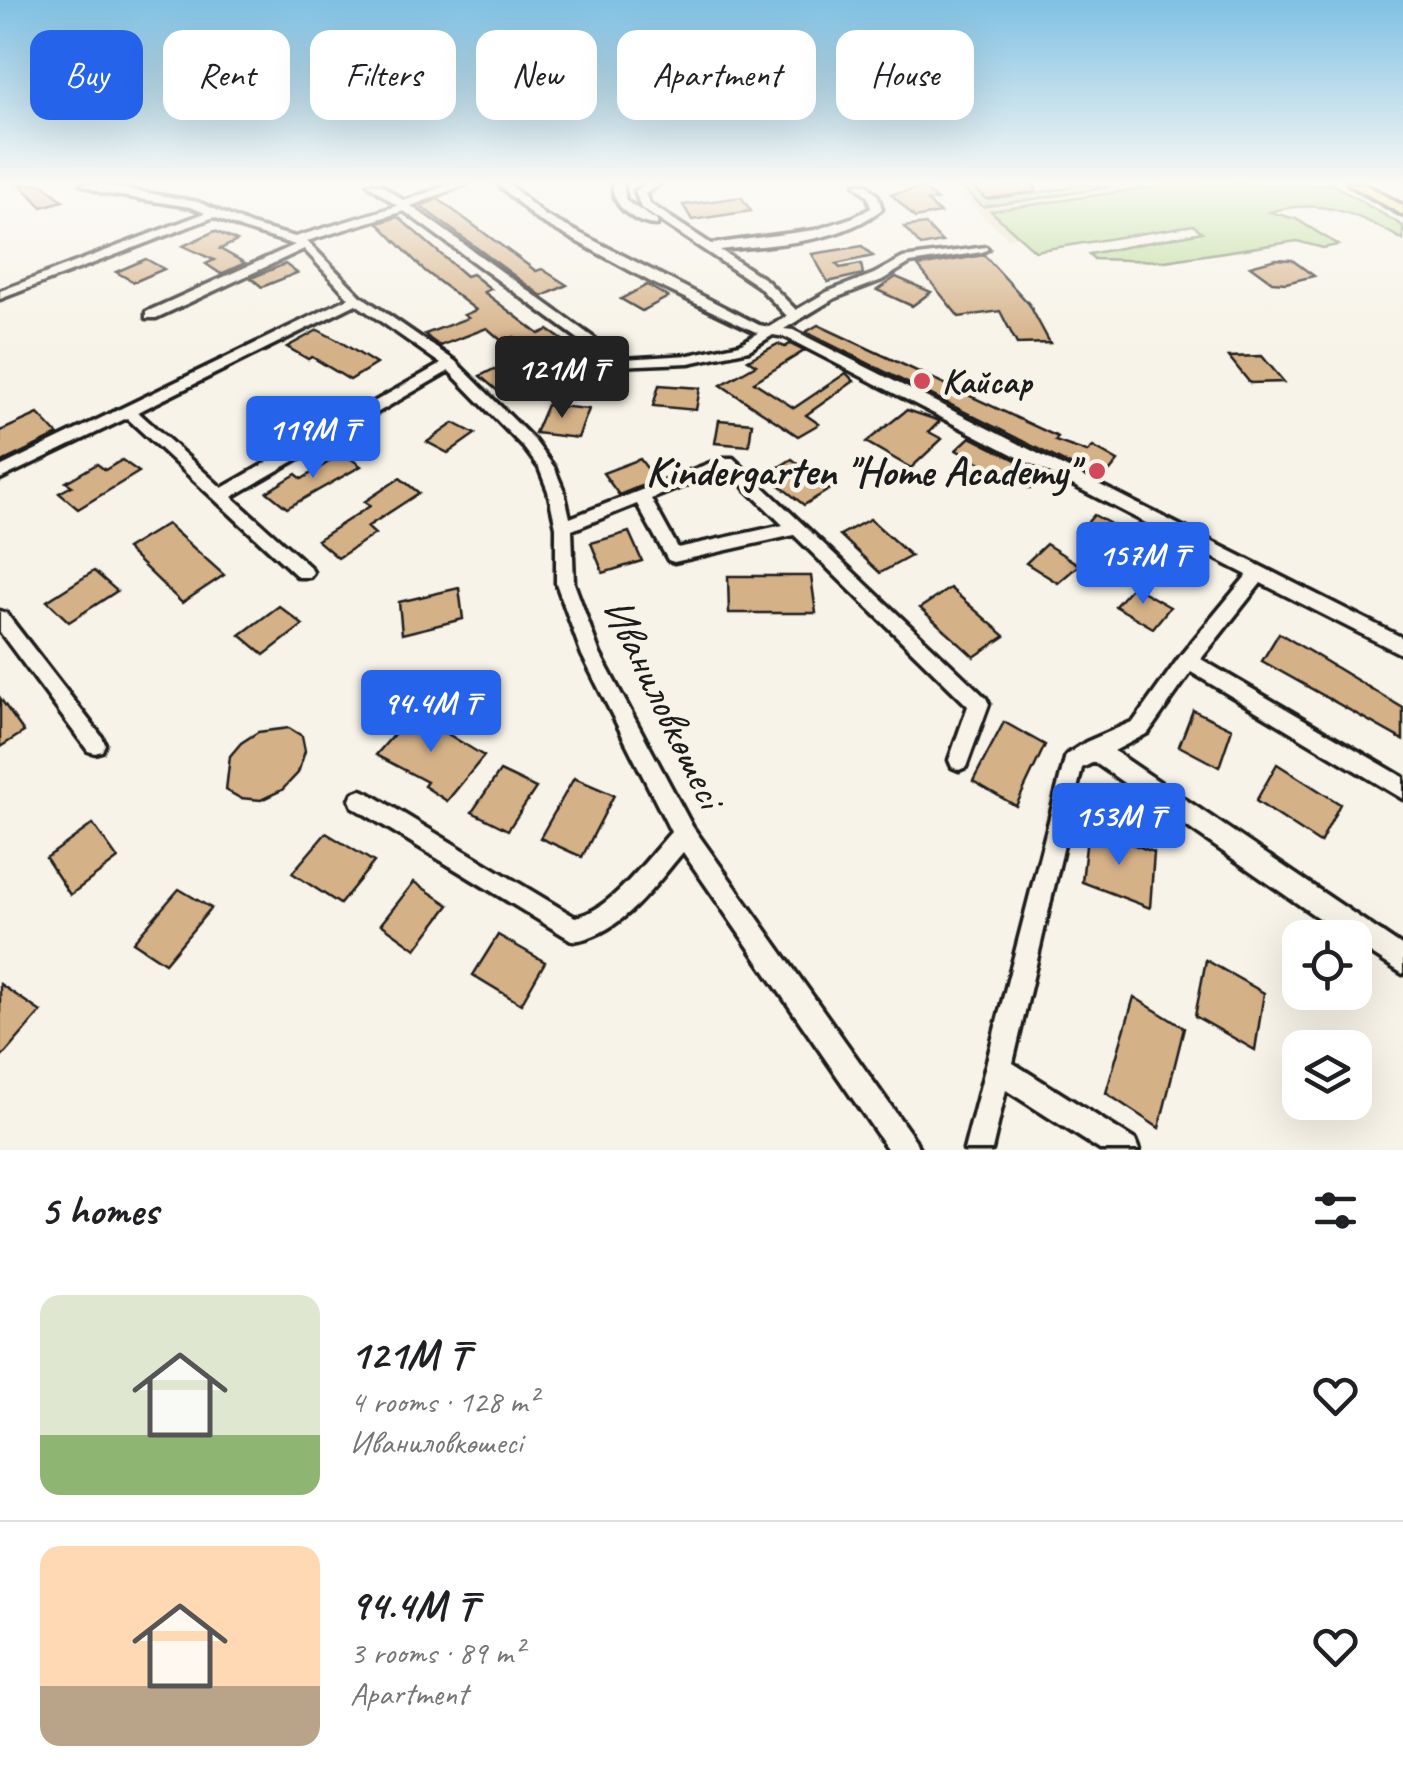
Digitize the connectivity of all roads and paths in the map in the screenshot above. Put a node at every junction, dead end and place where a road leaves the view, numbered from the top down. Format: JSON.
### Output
{"nodes":[{"id":1,"x":150,"y":238,"type":"edge"},
{"id":2,"x":286,"y":238,"type":"edge"},
{"id":3,"x":314,"y":238,"type":"edge"},
{"id":4,"x":449,"y":238,"type":"edge"},
{"id":5,"x":579,"y":238,"type":"edge"},
{"id":6,"x":688,"y":238,"type":"edge"},
{"id":7,"x":785,"y":238,"type":"edge"},
{"id":8,"x":302,"y":242,"type":"junction"},
{"id":9,"x":707,"y":248,"type":"junction"},
{"id":10,"x":982,"y":249,"type":"dead end"},
{"id":11,"x":832,"y":295,"type":"junction"},
{"id":12,"x":0,"y":296,"type":"edge"},
{"id":13,"x":357,"y":298,"type":"junction"},
{"id":14,"x":851,"y":304,"type":"dead end"},
{"id":15,"x":151,"y":316,"type":"dead end"},
{"id":16,"x":796,"y":316,"type":"junction"},
{"id":17,"x":771,"y":331,"type":"junction"},
{"id":18,"x":450,"y":364,"type":"junction"},
{"id":19,"x":128,"y":410,"type":"junction"},
{"id":20,"x":0,"y":474,"type":"edge"},
{"id":21,"x":221,"y":496,"type":"junction"},
{"id":22,"x":642,"y":498,"type":"junction"},
{"id":23,"x":564,"y":527,"type":"junction"},
{"id":24,"x":796,"y":529,"type":"junction"},
{"id":25,"x":304,"y":572,"type":"dead end"},
{"id":26,"x":1259,"y":573,"type":"junction"},
{"id":27,"x":0,"y":618,"type":"edge"},
{"id":28,"x":1403,"y":647,"type":"edge"},
{"id":29,"x":1188,"y":661,"type":"junction"},
{"id":30,"x":95,"y":744,"type":"dead end"},
{"id":31,"x":1093,"y":749,"type":"junction"},
{"id":32,"x":960,"y":760,"type":"dead end"},
{"id":33,"x":1403,"y":789,"type":"edge"},
{"id":34,"x":362,"y":800,"type":"dead end"},
{"id":35,"x":684,"y":834,"type":"junction"},
{"id":36,"x":1403,"y":962,"type":"edge"},
{"id":37,"x":998,"y":1069,"type":"junction"},
{"id":38,"x":906,"y":1150,"type":"edge"},
{"id":39,"x":978,"y":1150,"type":"edge"},
{"id":40,"x":1124,"y":1150,"type":"edge"}],
"edges":[{"from":1,"to":12,"type":"street"},
{"from":2,"to":8,"type":"street"},
{"from":3,"to":8,"type":"street"},
{"from":4,"to":17,"type":"street"},
{"from":5,"to":17,"type":"street"},
{"from":6,"to":9,"type":"street"},
{"from":7,"to":9,"type":"street"},
{"from":8,"to":13,"type":"street","name":"Иваниловкөшесі"},
{"from":8,"to":15,"type":"street"},
{"from":9,"to":16,"type":"street"},
{"from":10,"to":11,"type":"street"},
{"from":11,"to":14,"type":"street"},
{"from":11,"to":16,"type":"street"},
{"from":13,"to":18,"type":"street","name":"Иваниловкөшесі"},
{"from":13,"to":19,"type":"street"},
{"from":16,"to":17,"type":"street"},
{"from":17,"to":26,"type":"street"},
{"from":18,"to":21,"type":"street"},
{"from":18,"to":23,"type":"street","name":"Иваниловкөшесі"},
{"from":19,"to":20,"type":"street"},
{"from":19,"to":21,"type":"street"},
{"from":21,"to":25,"type":"street"},
{"from":22,"to":23,"type":"street"},
{"from":22,"to":24,"type":"street"},
{"from":22,"to":24,"type":"street"},
{"from":23,"to":35,"type":"street","name":"Иваниловкөшесі"},
{"from":24,"to":32,"type":"street"},
{"from":26,"to":28,"type":"street"},
{"from":26,"to":29,"type":"street"},
{"from":27,"to":30,"type":"street"},
{"from":29,"to":31,"type":"street"},
{"from":29,"to":33,"type":"street"},
{"from":31,"to":36,"type":"street"},
{"from":31,"to":37,"type":"street"},
{"from":34,"to":35,"type":"street"},
{"from":35,"to":38,"type":"street","name":"Иваниловкөшесі"},
{"from":37,"to":39,"type":"street"},
{"from":37,"to":40,"type":"street"}]}
